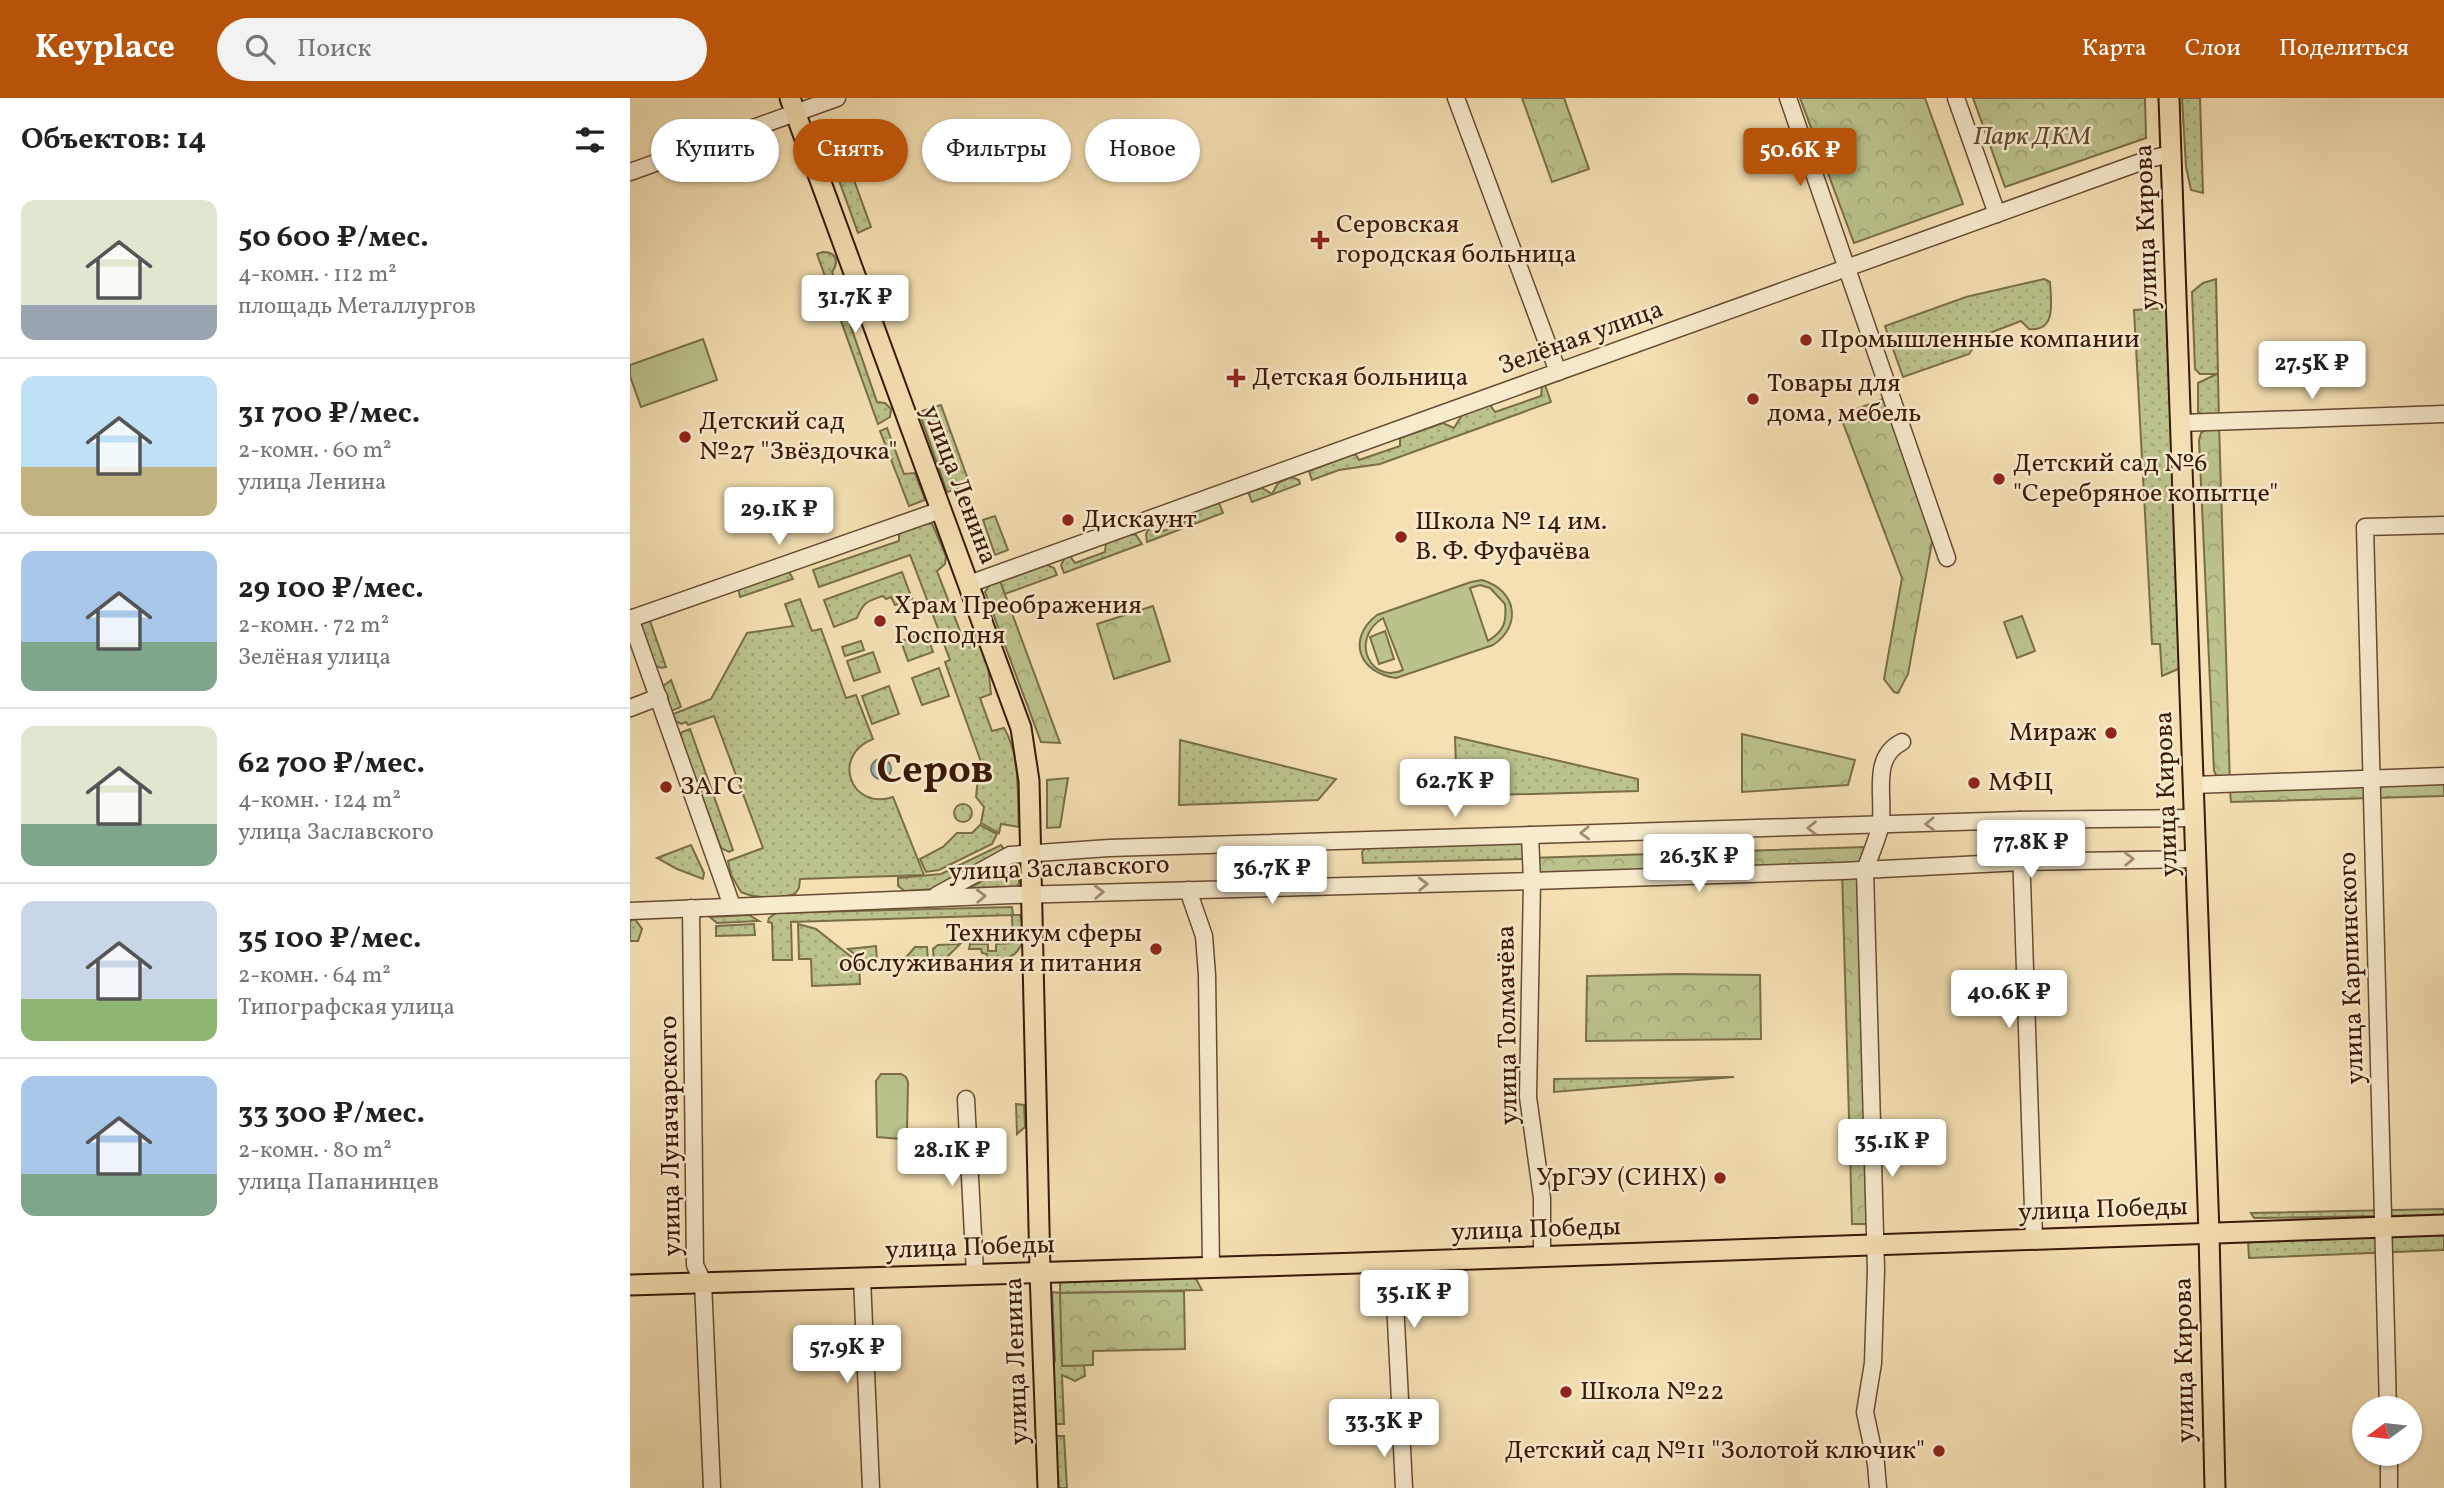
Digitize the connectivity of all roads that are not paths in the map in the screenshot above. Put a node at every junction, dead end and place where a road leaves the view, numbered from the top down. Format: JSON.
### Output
{"nodes":[{"id":1,"x":837,"y":98,"type":"edge"},
{"id":2,"x":1456,"y":98,"type":"edge"},
{"id":3,"x":1788,"y":98,"type":"edge"},
{"id":4,"x":1955,"y":98,"type":"edge"},
{"id":5,"x":2169,"y":98,"type":"edge"},
{"id":6,"x":793,"y":106,"type":"edge"},
{"id":7,"x":2171,"y":154,"type":"junction"},
{"id":8,"x":630,"y":172,"type":"edge"},
{"id":9,"x":1997,"y":214,"type":"junction"},
{"id":10,"x":1847,"y":268,"type":"junction"},
{"id":11,"x":1558,"y":372,"type":"junction"},
{"id":12,"x":2444,"y":414,"type":"edge"},
{"id":13,"x":2180,"y":424,"type":"junction"},
{"id":14,"x":941,"y":510,"type":"junction"},
{"id":15,"x":2444,"y":525,"type":"edge"},
{"id":16,"x":1947,"y":558,"type":"dead end"},
{"id":17,"x":968,"y":584,"type":"junction"},
{"id":18,"x":630,"y":618,"type":"edge"},
{"id":19,"x":659,"y":697,"type":"junction"},
{"id":20,"x":630,"y":708,"type":"edge"},
{"id":21,"x":1902,"y":742,"type":"dead end"},
{"id":22,"x":2444,"y":776,"type":"edge"},
{"id":23,"x":2370,"y":778,"type":"junction"},
{"id":24,"x":2193,"y":785,"type":"junction"},
{"id":25,"x":2194,"y":818,"type":"junction"},
{"id":26,"x":2021,"y":820,"type":"junction"},
{"id":27,"x":1880,"y":826,"type":"junction"},
{"id":28,"x":1530,"y":835,"type":"junction"},
{"id":29,"x":1031,"y":854,"type":"junction"},
{"id":30,"x":2195,"y":859,"type":"junction"},
{"id":31,"x":2022,"y":862,"type":"junction"},
{"id":32,"x":1865,"y":870,"type":"junction"},
{"id":33,"x":1532,"y":881,"type":"junction"},
{"id":34,"x":1188,"y":890,"type":"junction"},
{"id":35,"x":1031,"y":894,"type":"junction"},
{"id":36,"x":932,"y":898,"type":"junction"},
{"id":37,"x":732,"y":906,"type":"junction"},
{"id":38,"x":691,"y":908,"type":"junction"},
{"id":39,"x":630,"y":911,"type":"edge"},
{"id":40,"x":966,"y":1099,"type":"dead end"},
{"id":41,"x":2444,"y":1225,"type":"edge"},
{"id":42,"x":2384,"y":1227,"type":"junction"},
{"id":43,"x":2208,"y":1233,"type":"junction"},
{"id":44,"x":2034,"y":1239,"type":"junction"},
{"id":45,"x":1876,"y":1244,"type":"junction"},
{"id":46,"x":1542,"y":1256,"type":"junction"},
{"id":47,"x":1393,"y":1262,"type":"junction"},
{"id":48,"x":1211,"y":1268,"type":"junction"},
{"id":49,"x":1040,"y":1272,"type":"junction"},
{"id":50,"x":975,"y":1274,"type":"junction"},
{"id":51,"x":862,"y":1278,"type":"junction"},
{"id":52,"x":703,"y":1282,"type":"junction"},
{"id":53,"x":630,"y":1284,"type":"edge"},
{"id":54,"x":2388,"y":1396,"type":"edge"},
{"id":55,"x":1400,"y":1400,"type":"dead end"},
{"id":56,"x":1401,"y":1428,"type":"dead end"},
{"id":57,"x":2389,"y":1466,"type":"edge"},
{"id":58,"x":712,"y":1488,"type":"edge"},
{"id":59,"x":871,"y":1488,"type":"edge"},
{"id":60,"x":1048,"y":1488,"type":"edge"},
{"id":61,"x":1404,"y":1488,"type":"edge"},
{"id":62,"x":1878,"y":1488,"type":"edge"},
{"id":63,"x":2215,"y":1488,"type":"edge"},
{"id":64,"x":2389,"y":1488,"type":"edge"}],
"edges":[{"from":1,"to":6,"type":"street"},
{"from":2,"to":11,"type":"street"},
{"from":3,"to":10,"type":"street"},
{"from":4,"to":9,"type":"street"},
{"from":5,"to":7,"type":"main road","name":"улица Кирова"},
{"from":6,"to":8,"type":"street"},
{"from":6,"to":14,"type":"main road","name":"улица Ленина"},
{"from":7,"to":9,"type":"street","name":"Зелёная улица"},
{"from":7,"to":13,"type":"main road","name":"улица Кирова"},
{"from":9,"to":10,"type":"street","name":"Зелёная улица"},
{"from":10,"to":11,"type":"street","name":"Зелёная улица"},
{"from":10,"to":16,"type":"street"},
{"from":11,"to":17,"type":"street","name":"Зелёная улица"},
{"from":12,"to":13,"type":"street"},
{"from":13,"to":24,"type":"main road","name":"улица Кирова"},
{"from":14,"to":17,"type":"main road","name":"улица Ленина"},
{"from":14,"to":18,"type":"street"},
{"from":15,"to":23,"type":"street","name":"улица Карпинского"},
{"from":17,"to":29,"type":"main road","name":"улица Ленина"},
{"from":18,"to":19,"type":"street"},
{"from":19,"to":20,"type":"street"},
{"from":19,"to":37,"type":"street"},
{"from":21,"to":27,"type":"street"},
{"from":22,"to":23,"type":"street"},
{"from":23,"to":24,"type":"street"},
{"from":23,"to":42,"type":"street","name":"улица Карпинского"},
{"from":24,"to":25,"type":"main road","name":"улица Кирова"},
{"from":25,"to":26,"type":"street","name":"улица Заславского"},
{"from":25,"to":30,"type":"main road","name":"улица Кирова"},
{"from":26,"to":27,"type":"street","name":"улица Заславского","one_way":true},
{"from":26,"to":31,"type":"street"},
{"from":27,"to":28,"type":"street","name":"улица Заславского","one_way":true},
{"from":27,"to":32,"type":"street"},
{"from":28,"to":29,"type":"street","name":"улица Заславского"},
{"from":28,"to":33,"type":"street","name":"улица Толмачёва"},
{"from":29,"to":35,"type":"main road","name":"улица Ленина"},
{"from":29,"to":36,"type":"street","name":"улица Заславского"},
{"from":31,"to":30,"type":"street","name":"улица Заславского","one_way":true},
{"from":30,"to":43,"type":"main road","name":"улица Кирова"},
{"from":31,"to":32,"type":"street","name":"улица Заславского"},
{"from":31,"to":44,"type":"street"},
{"from":32,"to":33,"type":"street","name":"улица Заславского"},
{"from":32,"to":45,"type":"street"},
{"from":34,"to":33,"type":"street","name":"улица Заславского","one_way":true},
{"from":33,"to":46,"type":"street","name":"улица Толмачёва"},
{"from":35,"to":34,"type":"street","name":"улица Заславского","one_way":true},
{"from":34,"to":48,"type":"street"},
{"from":36,"to":35,"type":"street","name":"улица Заславского","one_way":true},
{"from":35,"to":49,"type":"main road","name":"улица Ленина"},
{"from":36,"to":37,"type":"street","name":"улица Заславского"},
{"from":37,"to":38,"type":"street","name":"улица Заславского"},
{"from":38,"to":39,"type":"street","name":"улица Заславского"},
{"from":38,"to":52,"type":"street","name":"улица Луначарского"},
{"from":40,"to":50,"type":"street"},
{"from":41,"to":42,"type":"main road","name":"улица Победы"},
{"from":42,"to":43,"type":"main road","name":"улица Победы"},
{"from":42,"to":54,"type":"street","name":"улица Карпинского"},
{"from":43,"to":44,"type":"main road","name":"улица Победы"},
{"from":43,"to":63,"type":"main road","name":"улица Кирова"},
{"from":44,"to":45,"type":"main road","name":"улица Победы"},
{"from":45,"to":46,"type":"main road","name":"улица Победы"},
{"from":45,"to":62,"type":"street"},
{"from":46,"to":47,"type":"main road","name":"улица Победы"},
{"from":47,"to":48,"type":"main road","name":"улица Победы"},
{"from":47,"to":55,"type":"street"},
{"from":48,"to":49,"type":"main road","name":"улица Победы"},
{"from":49,"to":50,"type":"main road","name":"улица Победы"},
{"from":49,"to":60,"type":"main road","name":"улица Ленина"},
{"from":50,"to":51,"type":"main road","name":"улица Победы"},
{"from":51,"to":52,"type":"main road","name":"улица Победы"},
{"from":51,"to":59,"type":"street"},
{"from":52,"to":53,"type":"main road","name":"улица Победы"},
{"from":52,"to":58,"type":"street","name":"улица Луначарского"},
{"from":56,"to":61,"type":"street"},
{"from":57,"to":64,"type":"street"}]}
